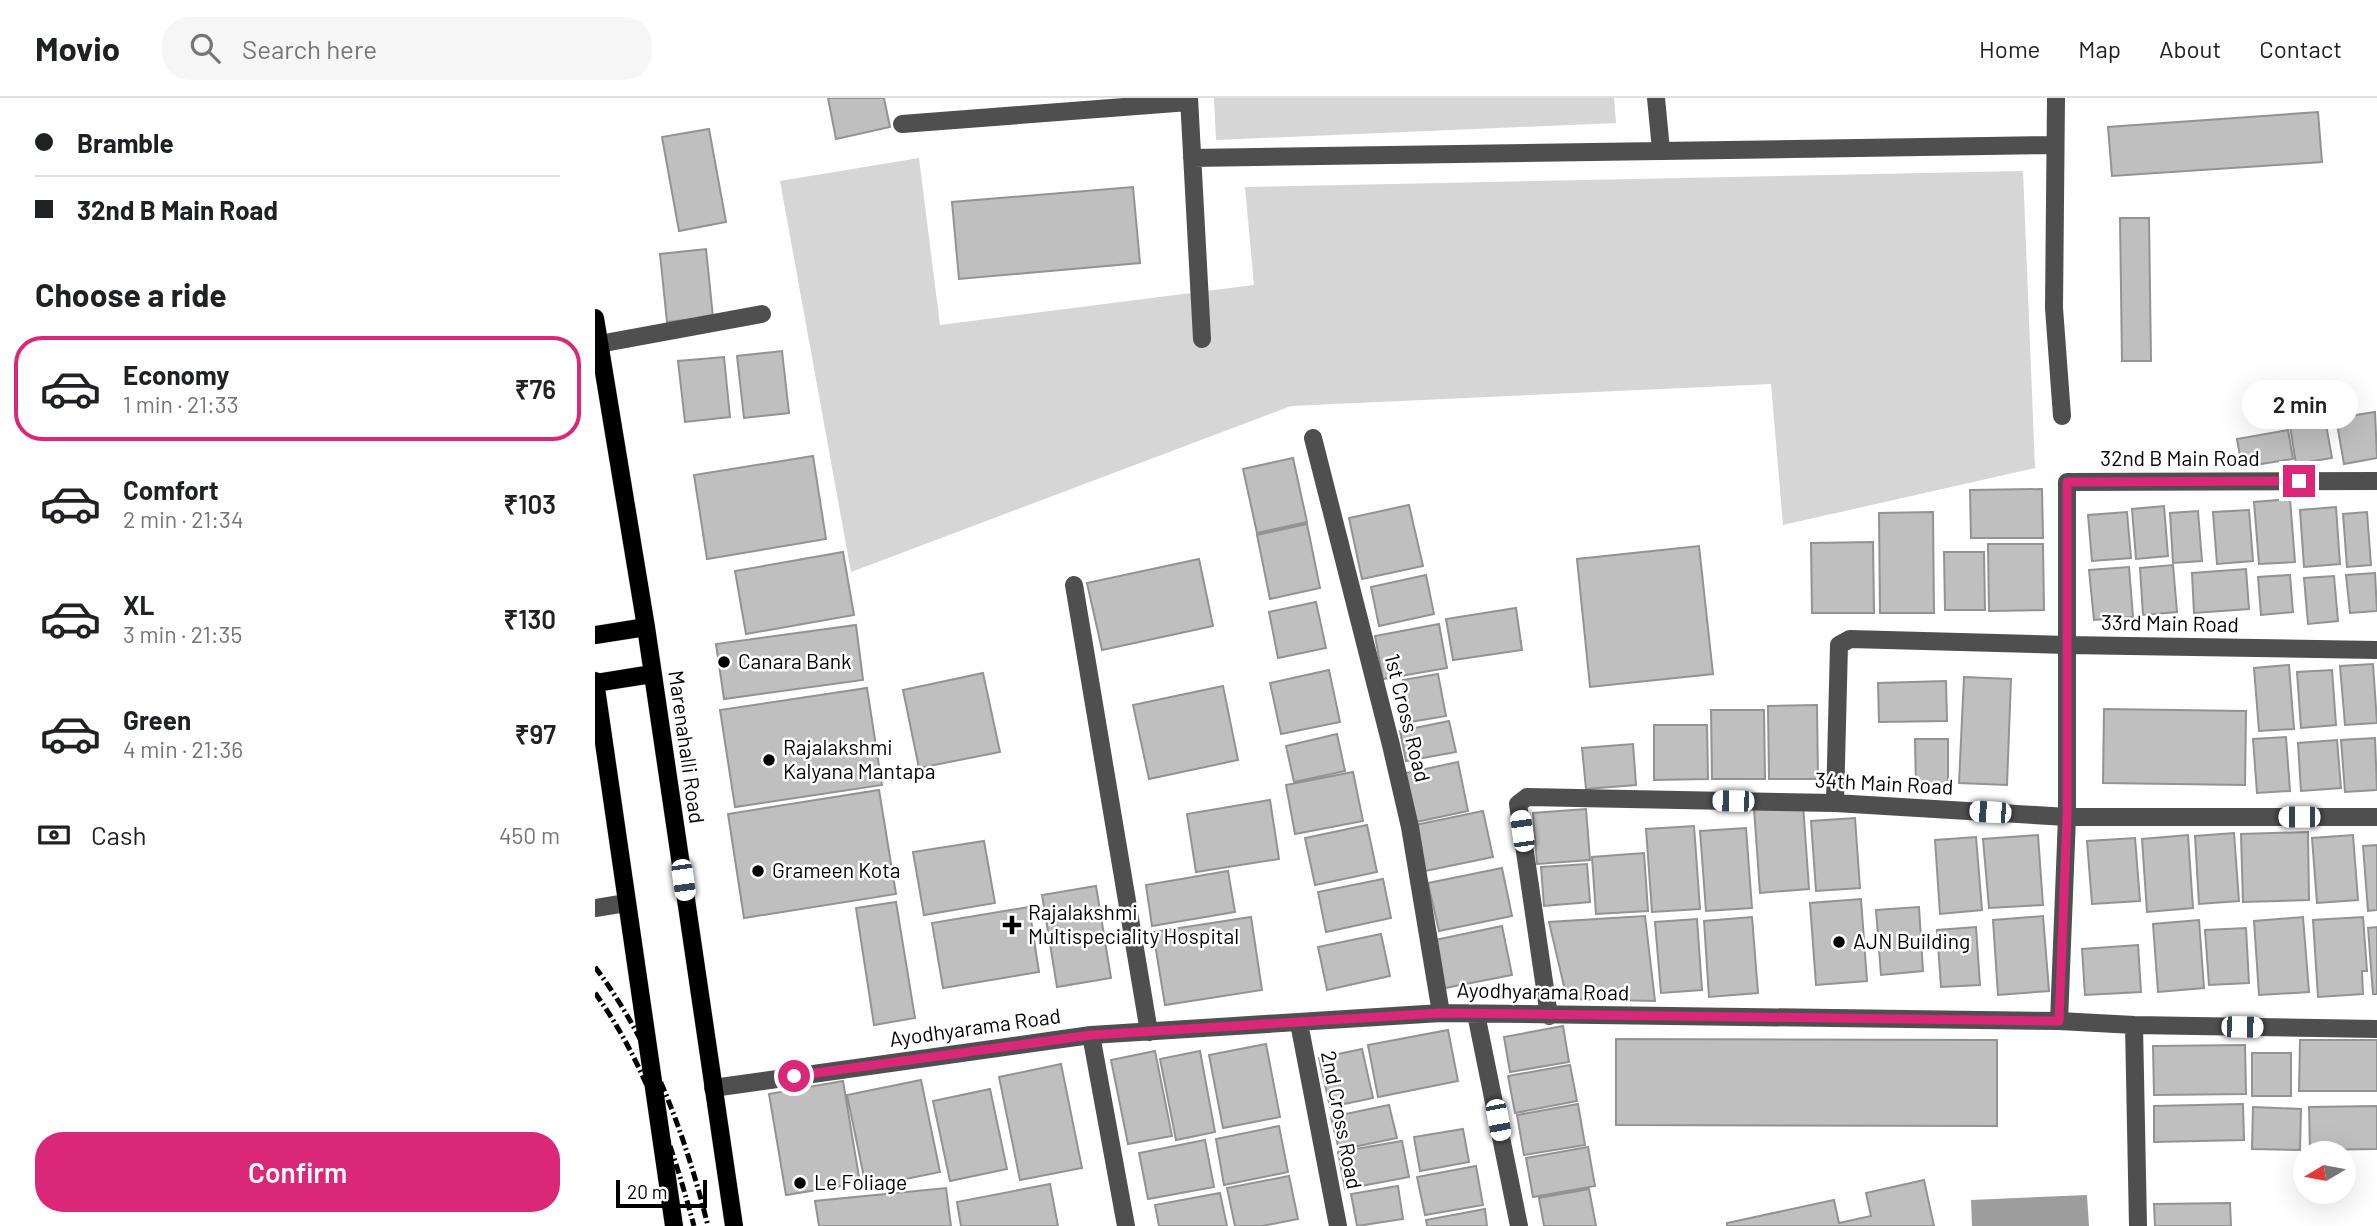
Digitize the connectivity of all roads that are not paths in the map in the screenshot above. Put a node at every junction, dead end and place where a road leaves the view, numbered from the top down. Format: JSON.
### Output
{"nodes":[{"id":1,"x":1656,"y":98,"type":"edge"},
{"id":2,"x":2056,"y":98,"type":"edge"},
{"id":3,"x":1189,"y":100,"type":"edge"},
{"id":4,"x":902,"y":124,"type":"dead end"},
{"id":5,"x":2055,"y":145,"type":"junction"},
{"id":6,"x":1661,"y":150,"type":"junction"},
{"id":7,"x":1192,"y":158,"type":"junction"},
{"id":8,"x":762,"y":314,"type":"dead end"},
{"id":9,"x":595,"y":318,"type":"edge"},
{"id":10,"x":1202,"y":339,"type":"dead end"},
{"id":11,"x":599,"y":344,"type":"junction"},
{"id":12,"x":2062,"y":416,"type":"dead end"},
{"id":13,"x":1313,"y":438,"type":"dead end"},
{"id":14,"x":2377,"y":481,"type":"edge"},
{"id":15,"x":1074,"y":585,"type":"dead end"},
{"id":16,"x":646,"y":626,"type":"junction"},
{"id":17,"x":595,"y":635,"type":"edge"},
{"id":18,"x":2067,"y":645,"type":"junction"},
{"id":19,"x":2377,"y":650,"type":"edge"},
{"id":20,"x":652,"y":674,"type":"junction"},
{"id":21,"x":595,"y":683,"type":"edge"},
{"id":22,"x":1835,"y":803,"type":"junction"},
{"id":23,"x":2067,"y":817,"type":"junction"},
{"id":24,"x":2377,"y":817,"type":"edge"},
{"id":25,"x":626,"y":903,"type":"junction"},
{"id":26,"x":595,"y":908,"type":"edge"},
{"id":27,"x":1441,"y":1013,"type":"junction"},
{"id":28,"x":1476,"y":1014,"type":"junction"},
{"id":29,"x":1549,"y":1016,"type":"junction"},
{"id":30,"x":2059,"y":1021,"type":"junction"},
{"id":31,"x":1299,"y":1023,"type":"junction"},
{"id":32,"x":2134,"y":1025,"type":"junction"},
{"id":33,"x":2377,"y":1029,"type":"edge"},
{"id":34,"x":1149,"y":1032,"type":"junction"},
{"id":35,"x":1091,"y":1035,"type":"junction"},
{"id":36,"x":713,"y":1088,"type":"junction"},
{"id":37,"x":674,"y":1226,"type":"edge"},
{"id":38,"x":734,"y":1226,"type":"edge"},
{"id":39,"x":1126,"y":1226,"type":"edge"},
{"id":40,"x":1338,"y":1226,"type":"edge"},
{"id":41,"x":1519,"y":1226,"type":"edge"},
{"id":42,"x":2138,"y":1226,"type":"edge"}],
"edges":[{"from":1,"to":6,"type":"street"},
{"from":2,"to":5,"type":"street"},
{"from":3,"to":4,"type":"street"},
{"from":3,"to":7,"type":"street"},
{"from":5,"to":6,"type":"street"},
{"from":5,"to":12,"type":"street"},
{"from":6,"to":7,"type":"street"},
{"from":7,"to":10,"type":"street"},
{"from":8,"to":11,"type":"street"},
{"from":9,"to":11,"type":"main road","name":"Marenahalli Road"},
{"from":11,"to":16,"type":"main road","name":"Marenahalli Road"},
{"from":13,"to":27,"type":"street","name":"1st Cross Road"},
{"from":14,"to":18,"type":"street","name":"32nd B Main Road"},
{"from":15,"to":34,"type":"street"},
{"from":16,"to":17,"type":"main road"},
{"from":16,"to":20,"type":"main road","name":"Marenahalli Road"},
{"from":18,"to":19,"type":"street","name":"33rd Main Road"},
{"from":18,"to":22,"type":"street","name":"33rd Main Road"},
{"from":18,"to":23,"type":"street"},
{"from":20,"to":21,"type":"main road"},
{"from":20,"to":36,"type":"main road","name":"Marenahalli Road"},
{"from":21,"to":25,"type":"main road"},
{"from":22,"to":23,"type":"street","name":"34th Main Road"},
{"from":22,"to":29,"type":"street","name":"34th Main Road"},
{"from":23,"to":24,"type":"street","name":"34th Main Road"},
{"from":23,"to":30,"type":"street"},
{"from":25,"to":26,"type":"street"},
{"from":25,"to":37,"type":"main road"},
{"from":27,"to":28,"type":"street","name":"Ayodhyarama Road"},
{"from":27,"to":31,"type":"street","name":"Ayodhyarama Road"},
{"from":28,"to":29,"type":"street","name":"Ayodhyarama Road"},
{"from":28,"to":41,"type":"street"},
{"from":29,"to":30,"type":"street","name":"Ayodhyarama Road"},
{"from":30,"to":32,"type":"street","name":"Ayodhyarama Road"},
{"from":31,"to":34,"type":"street","name":"Ayodhyarama Road"},
{"from":31,"to":40,"type":"street","name":"2nd Cross Road"},
{"from":32,"to":33,"type":"street","name":"Ayodhyarama Road"},
{"from":32,"to":42,"type":"street"},
{"from":34,"to":35,"type":"street","name":"Ayodhyarama Road"},
{"from":35,"to":36,"type":"street","name":"Ayodhyarama Road"},
{"from":35,"to":39,"type":"street"},
{"from":36,"to":38,"type":"main road","name":"Marenahalli Road"}]}
